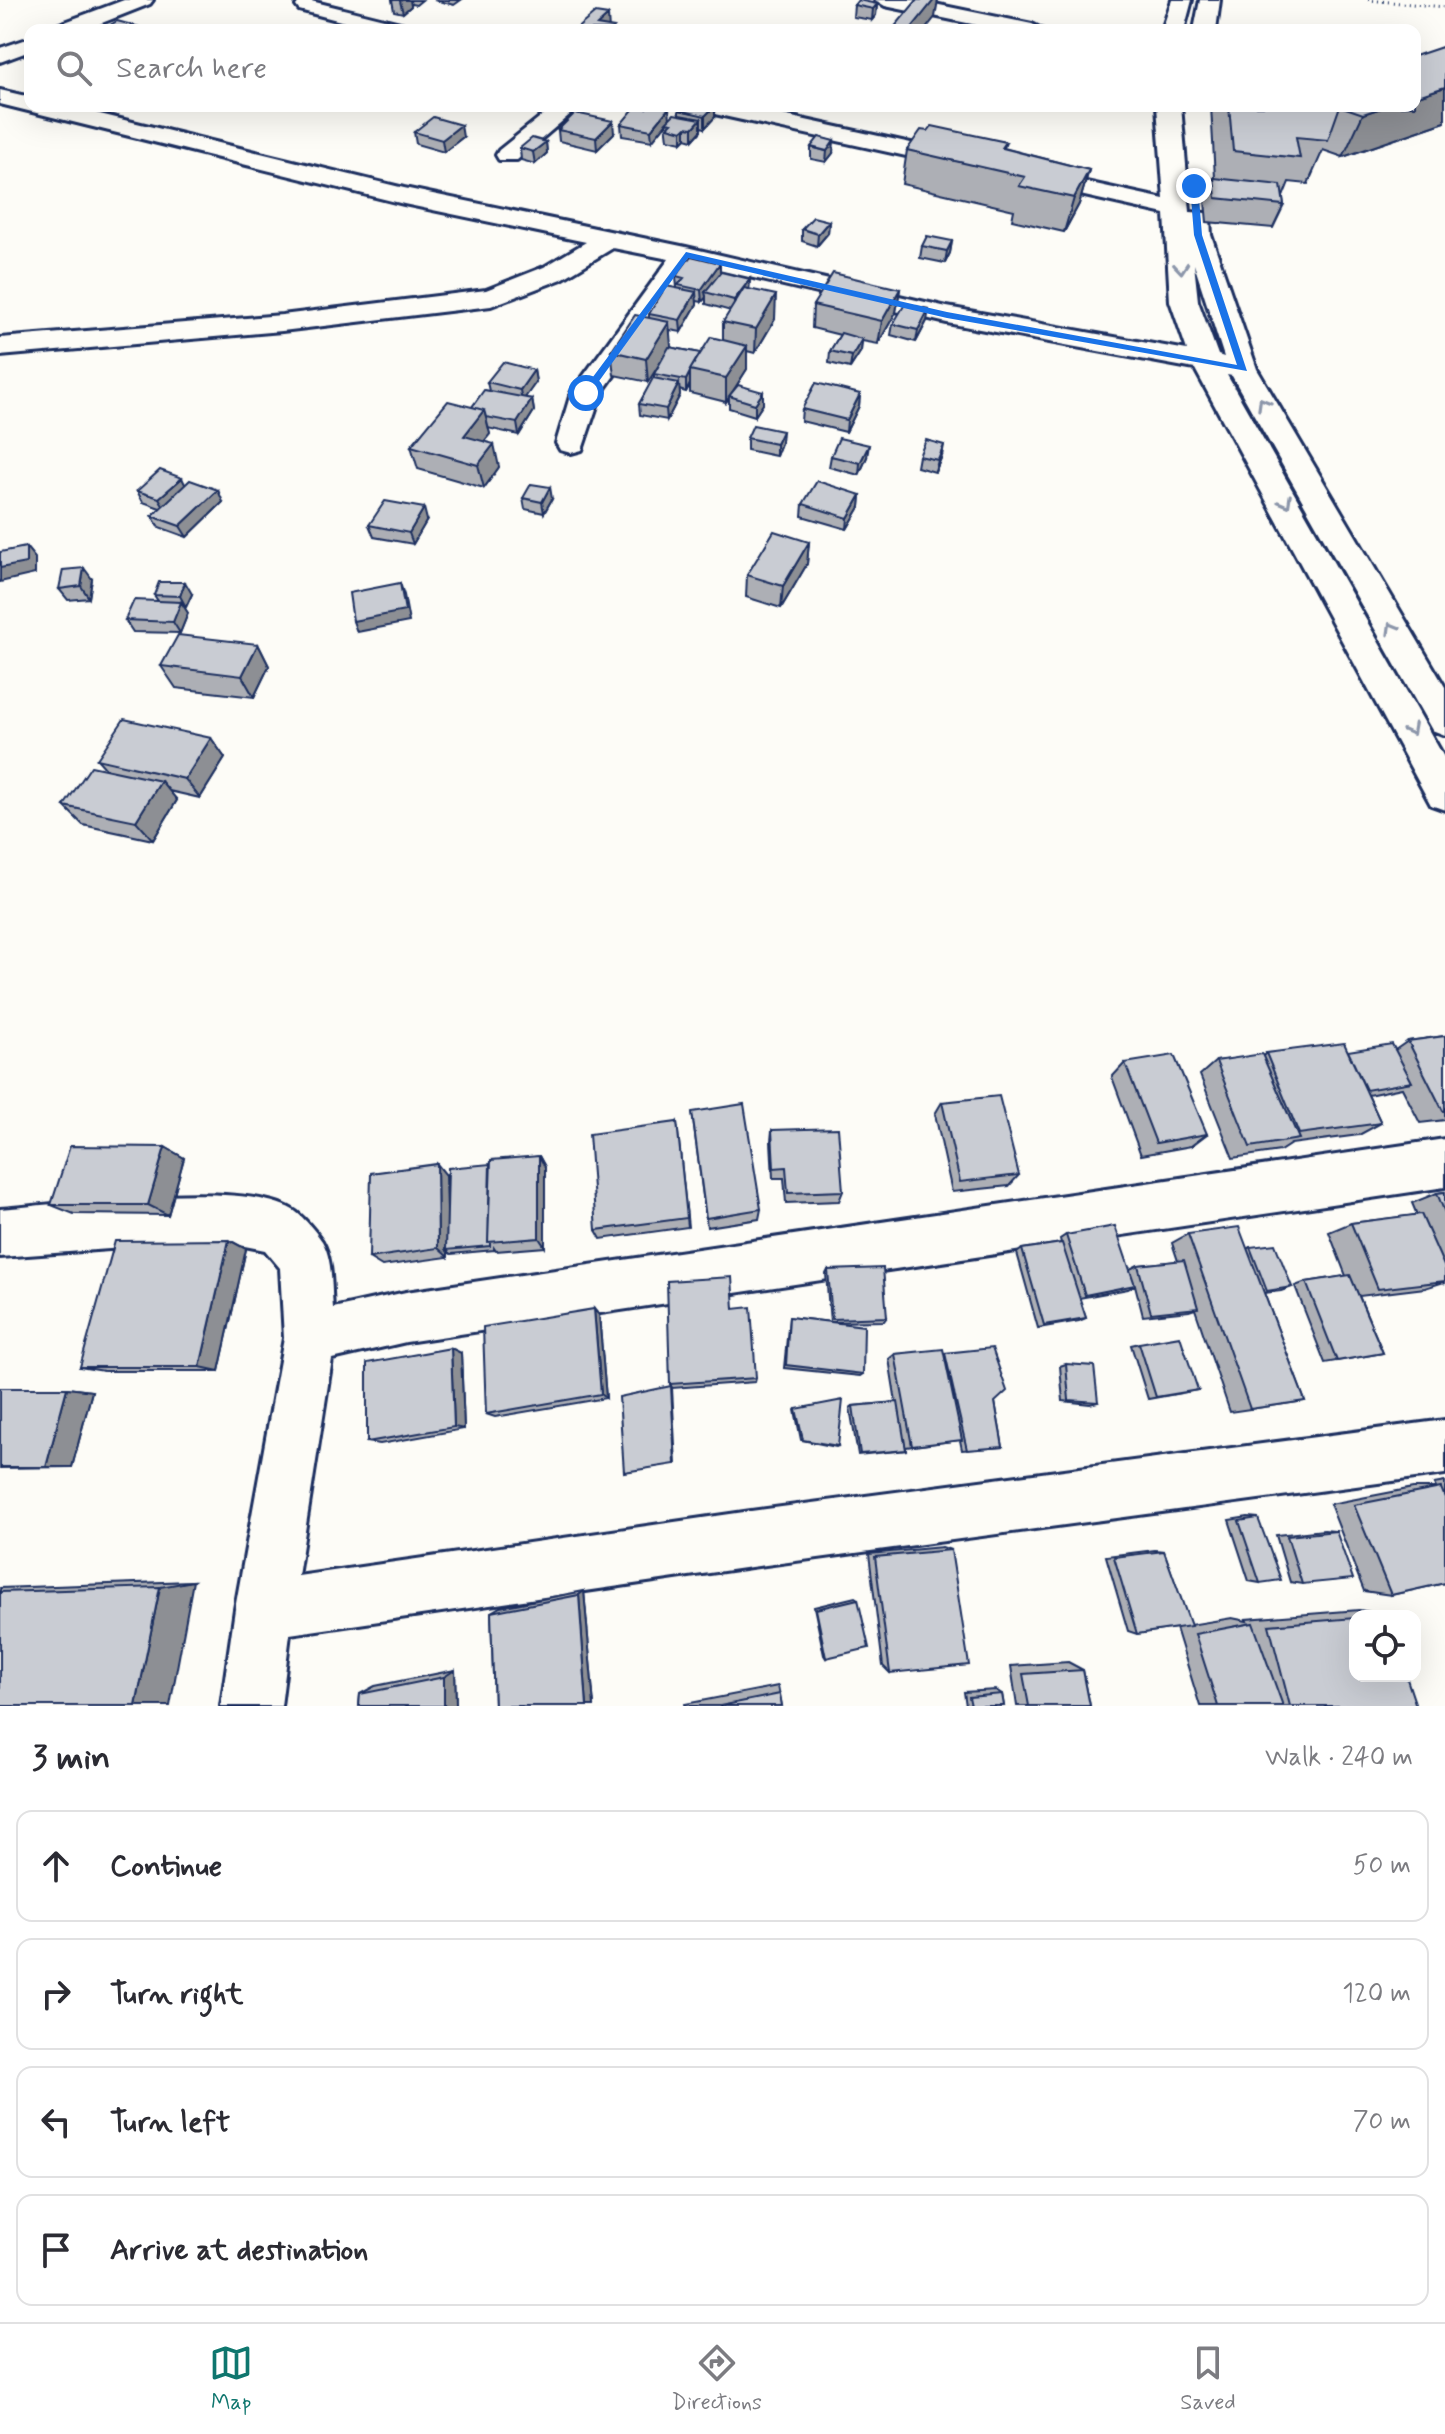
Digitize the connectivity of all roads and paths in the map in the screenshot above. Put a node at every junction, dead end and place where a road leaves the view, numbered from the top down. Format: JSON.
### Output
{"nodes":[{"id":1,"x":143,"y":0,"type":"edge"},
{"id":2,"x":885,"y":0,"type":"edge"},
{"id":3,"x":1182,"y":0,"type":"edge"},
{"id":4,"x":1210,"y":0,"type":"edge"},
{"id":5,"x":1368,"y":0,"type":"edge"},
{"id":6,"x":306,"y":6,"type":"dead end"},
{"id":7,"x":1445,"y":7,"type":"edge"},
{"id":8,"x":81,"y":24,"type":"edge"},
{"id":9,"x":376,"y":24,"type":"edge"},
{"id":10,"x":1003,"y":24,"type":"edge"},
{"id":11,"x":1175,"y":24,"type":"edge"},
{"id":12,"x":1206,"y":24,"type":"edge"},
{"id":13,"x":24,"y":46,"type":"edge"},
{"id":14,"x":0,"y":55,"type":"edge"},
{"id":15,"x":0,"y":97,"type":"edge"},
{"id":16,"x":24,"y":103,"type":"edge"},
{"id":17,"x":63,"y":112,"type":"edge"},
{"id":18,"x":561,"y":112,"type":"edge"},
{"id":19,"x":737,"y":112,"type":"edge"},
{"id":20,"x":1169,"y":112,"type":"edge"},
{"id":21,"x":1188,"y":112,"type":"edge"},
{"id":22,"x":508,"y":155,"type":"dead end"},
{"id":23,"x":1176,"y":209,"type":"junction"},
{"id":24,"x":607,"y":240,"type":"junction"},
{"id":25,"x":686,"y":255,"type":"junction"},
{"id":26,"x":0,"y":347,"type":"edge"},
{"id":27,"x":1206,"y":363,"type":"junction"},
{"id":28,"x":1243,"y":369,"type":"junction"},
{"id":29,"x":571,"y":443,"type":"dead end"},
{"id":30,"x":1445,"y":720,"type":"edge"},
{"id":31,"x":1445,"y":794,"type":"edge"},
{"id":32,"x":1445,"y":1163,"type":"edge"},
{"id":33,"x":0,"y":1233,"type":"edge"},
{"id":34,"x":310,"y":1338,"type":"junction"},
{"id":35,"x":1445,"y":1447,"type":"edge"},
{"id":36,"x":264,"y":1609,"type":"junction"},
{"id":37,"x":251,"y":1706,"type":"edge"}],
"edges":[{"from":1,"to":8,"type":"street"},
{"from":2,"to":10,"type":"street"},
{"from":3,"to":11,"type":"street"},
{"from":4,"to":12,"type":"street"},
{"from":5,"to":7,"type":"path"},
{"from":6,"to":9,"type":"street"},
{"from":13,"to":14,"type":"street"},
{"from":15,"to":16,"type":"street"},
{"from":17,"to":24,"type":"street"},
{"from":18,"to":22,"type":"street"},
{"from":19,"to":23,"type":"street"},
{"from":20,"to":23,"type":"street"},
{"from":21,"to":28,"type":"street"},
{"from":23,"to":27,"type":"street","one_way":true},
{"from":24,"to":25,"type":"street"},
{"from":24,"to":26,"type":"street"},
{"from":25,"to":27,"type":"street"},
{"from":25,"to":29,"type":"street"},
{"from":27,"to":28,"type":"street"},
{"from":27,"to":31,"type":"street","one_way":true},
{"from":30,"to":28,"type":"street","one_way":true},
{"from":32,"to":34,"type":"street"},
{"from":33,"to":34,"type":"street"},
{"from":34,"to":36,"type":"street"},
{"from":35,"to":36,"type":"street"},
{"from":36,"to":37,"type":"street"}]}
